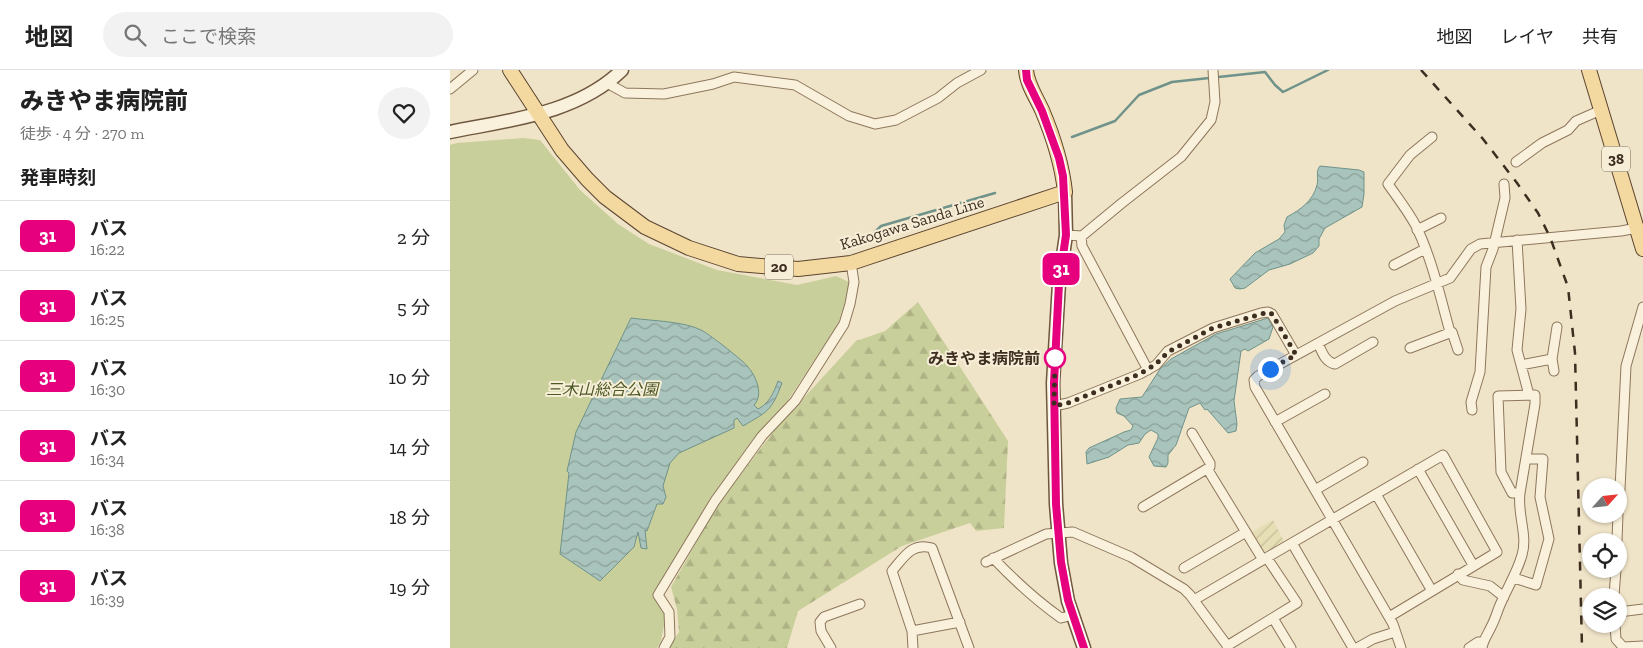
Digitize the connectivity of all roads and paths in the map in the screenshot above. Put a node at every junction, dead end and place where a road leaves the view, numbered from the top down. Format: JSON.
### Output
{"nodes":[{"id":1,"x":473,"y":70,"type":"edge"},
{"id":2,"x":510,"y":70,"type":"edge"},
{"id":3,"x":622,"y":70,"type":"edge"},
{"id":4,"x":981,"y":70,"type":"edge"},
{"id":5,"x":1026,"y":70,"type":"edge"},
{"id":6,"x":1213,"y":70,"type":"edge"},
{"id":7,"x":1589,"y":70,"type":"edge"},
{"id":8,"x":607,"y":83,"type":"junction"},
{"id":9,"x":450,"y":89,"type":"edge"},
{"id":10,"x":1601,"y":110,"type":"junction"},
{"id":11,"x":538,"y":114,"type":"junction"},
{"id":12,"x":450,"y":132,"type":"edge"},
{"id":13,"x":1432,"y":137,"type":"dead end"},
{"id":14,"x":1516,"y":162,"type":"dead end"},
{"id":15,"x":1504,"y":184,"type":"dead end"},
{"id":16,"x":1065,"y":192,"type":"junction"},
{"id":17,"x":1441,"y":218,"type":"dead end"},
{"id":18,"x":1417,"y":230,"type":"junction"},
{"id":19,"x":1066,"y":235,"type":"junction"},
{"id":20,"x":1081,"y":236,"type":"junction"},
{"id":21,"x":1640,"y":237,"type":"edge"},
{"id":22,"x":1517,"y":240,"type":"junction"},
{"id":23,"x":1494,"y":242,"type":"junction"},
{"id":24,"x":1425,"y":249,"type":"junction"},
{"id":25,"x":851,"y":263,"type":"junction"},
{"id":26,"x":1394,"y":265,"type":"dead end"},
{"id":27,"x":1437,"y":284,"type":"junction"},
{"id":28,"x":1643,"y":307,"type":"edge"},
{"id":29,"x":1557,"y":327,"type":"dead end"},
{"id":30,"x":1450,"y":332,"type":"junction"},
{"id":31,"x":1373,"y":342,"type":"dead end"},
{"id":32,"x":1318,"y":343,"type":"junction"},
{"id":33,"x":1410,"y":348,"type":"dead end"},
{"id":34,"x":1458,"y":350,"type":"dead end"},
{"id":35,"x":1296,"y":355,"type":"junction"},
{"id":36,"x":1552,"y":359,"type":"junction"},
{"id":37,"x":1521,"y":364,"type":"junction"},
{"id":38,"x":1148,"y":370,"type":"junction"},
{"id":39,"x":1554,"y":371,"type":"dead end"},
{"id":40,"x":1325,"y":394,"type":"dead end"},
{"id":41,"x":1529,"y":395,"type":"junction"},
{"id":42,"x":1054,"y":406,"type":"junction"},
{"id":43,"x":1472,"y":410,"type":"dead end"},
{"id":44,"x":1275,"y":422,"type":"junction"},
{"id":45,"x":1192,"y":433,"type":"dead end"},
{"id":46,"x":1526,"y":460,"type":"junction"},
{"id":47,"x":1363,"y":462,"type":"dead end"},
{"id":48,"x":1418,"y":469,"type":"junction"},
{"id":49,"x":1208,"y":470,"type":"junction"},
{"id":50,"x":1621,"y":478,"type":"edge"},
{"id":51,"x":1315,"y":490,"type":"junction"},
{"id":52,"x":1520,"y":493,"type":"junction"},
{"id":53,"x":1376,"y":494,"type":"junction"},
{"id":54,"x":1143,"y":507,"type":"dead end"},
{"id":55,"x":1332,"y":520,"type":"junction"},
{"id":56,"x":1246,"y":532,"type":"junction"},
{"id":57,"x":1058,"y":533,"type":"junction"},
{"id":58,"x":1292,"y":543,"type":"junction"},
{"id":59,"x":1265,"y":559,"type":"junction"},
{"id":60,"x":1473,"y":565,"type":"junction"},
{"id":61,"x":1184,"y":568,"type":"dead end"},
{"id":62,"x":1458,"y":574,"type":"junction"},
{"id":63,"x":1514,"y":578,"type":"junction"},
{"id":64,"x":1432,"y":591,"type":"junction"},
{"id":65,"x":1504,"y":597,"type":"junction"},
{"id":66,"x":1194,"y":600,"type":"junction"},
{"id":67,"x":860,"y":604,"type":"dead end"},
{"id":68,"x":1643,"y":609,"type":"edge"},
{"id":69,"x":1627,"y":611,"type":"edge"},
{"id":70,"x":1073,"y":615,"type":"junction"},
{"id":71,"x":1389,"y":617,"type":"junction"},
{"id":72,"x":1273,"y":618,"type":"junction"},
{"id":73,"x":960,"y":622,"type":"junction"},
{"id":74,"x":912,"y":631,"type":"junction"},
{"id":75,"x":1396,"y":632,"type":"junction"},
{"id":76,"x":1615,"y":633,"type":"edge"},
{"id":77,"x":1483,"y":645,"type":"edge"},
{"id":78,"x":1643,"y":646,"type":"edge"},
{"id":79,"x":1228,"y":647,"type":"edge"},
{"id":80,"x":664,"y":648,"type":"edge"},
{"id":81,"x":831,"y":648,"type":"edge"},
{"id":82,"x":913,"y":648,"type":"edge"},
{"id":83,"x":970,"y":648,"type":"edge"},
{"id":84,"x":1084,"y":648,"type":"edge"},
{"id":85,"x":1291,"y":648,"type":"edge"},
{"id":86,"x":1353,"y":648,"type":"edge"},
{"id":87,"x":1357,"y":648,"type":"edge"},
{"id":88,"x":1401,"y":648,"type":"edge"},
{"id":89,"x":1469,"y":648,"type":"edge"}],
"edges":[{"from":1,"to":9,"type":"street"},
{"from":2,"to":11,"type":"main road","name":"Kakogawa Sanda Line","number":"20"},
{"from":3,"to":8,"type":"street"},
{"from":4,"to":8,"type":"street"},
{"from":5,"to":16,"type":"main road"},
{"from":6,"to":20,"type":"street"},
{"from":7,"to":10,"type":"main road","number":"38"},
{"from":8,"to":11,"type":"street"},
{"from":10,"to":14,"type":"street"},
{"from":10,"to":21,"type":"main road","number":"38"},
{"from":11,"to":12,"type":"street"},
{"from":11,"to":25,"type":"main road","name":"Kakogawa Sanda Line","number":"20"},
{"from":13,"to":18,"type":"street"},
{"from":15,"to":23,"type":"street"},
{"from":16,"to":19,"type":"street"},
{"from":16,"to":25,"type":"main road","name":"Kakogawa Sanda Line","number":"20"},
{"from":17,"to":18,"type":"street"},
{"from":18,"to":24,"type":"street"},
{"from":19,"to":20,"type":"street"},
{"from":19,"to":42,"type":"street"},
{"from":20,"to":38,"type":"street"},
{"from":21,"to":22,"type":"street"},
{"from":22,"to":23,"type":"street"},
{"from":22,"to":37,"type":"street"},
{"from":23,"to":27,"type":"street"},
{"from":23,"to":43,"type":"street"},
{"from":24,"to":26,"type":"street"},
{"from":24,"to":27,"type":"street"},
{"from":25,"to":80,"type":"street"},
{"from":27,"to":30,"type":"street"},
{"from":27,"to":32,"type":"street"},
{"from":28,"to":50,"type":"street"},
{"from":29,"to":36,"type":"street"},
{"from":30,"to":33,"type":"street"},
{"from":30,"to":34,"type":"street"},
{"from":31,"to":32,"type":"street"},
{"from":32,"to":35,"type":"street"},
{"from":35,"to":38,"type":"street"},
{"from":35,"to":44,"type":"street"},
{"from":36,"to":37,"type":"street"},
{"from":36,"to":39,"type":"street"},
{"from":37,"to":41,"type":"street"},
{"from":38,"to":42,"type":"street"},
{"from":40,"to":44,"type":"street"},
{"from":41,"to":46,"type":"street"},
{"from":41,"to":52,"type":"street"},
{"from":42,"to":57,"type":"street"},
{"from":44,"to":51,"type":"street"},
{"from":45,"to":49,"type":"street"},
{"from":46,"to":52,"type":"street"},
{"from":46,"to":63,"type":"street"},
{"from":47,"to":51,"type":"street"},
{"from":48,"to":53,"type":"street"},
{"from":48,"to":60,"type":"street"},
{"from":48,"to":60,"type":"street"},
{"from":49,"to":54,"type":"street"},
{"from":49,"to":56,"type":"street"},
{"from":51,"to":55,"type":"street"},
{"from":52,"to":63,"type":"street"},
{"from":53,"to":55,"type":"street"},
{"from":53,"to":64,"type":"street"},
{"from":55,"to":58,"type":"street"},
{"from":55,"to":71,"type":"street"},
{"from":56,"to":59,"type":"street"},
{"from":56,"to":61,"type":"street"},
{"from":57,"to":66,"type":"street"},
{"from":57,"to":70,"type":"street"},
{"from":57,"to":70,"type":"street"},
{"from":58,"to":59,"type":"street"},
{"from":58,"to":86,"type":"street"},
{"from":59,"to":66,"type":"street"},
{"from":59,"to":72,"type":"street"},
{"from":60,"to":62,"type":"street"},
{"from":62,"to":64,"type":"street"},
{"from":62,"to":65,"type":"street"},
{"from":63,"to":65,"type":"street"},
{"from":64,"to":71,"type":"street"},
{"from":65,"to":77,"type":"street"},
{"from":66,"to":79,"type":"street"},
{"from":67,"to":81,"type":"street"},
{"from":68,"to":69,"type":"street"},
{"from":70,"to":84,"type":"street"},
{"from":71,"to":75,"type":"street"},
{"from":72,"to":79,"type":"street"},
{"from":72,"to":85,"type":"street"},
{"from":73,"to":74,"type":"street"},
{"from":73,"to":74,"type":"street"},
{"from":73,"to":83,"type":"street"},
{"from":74,"to":82,"type":"street"},
{"from":75,"to":87,"type":"street"},
{"from":75,"to":88,"type":"street"},
{"from":76,"to":78,"type":"street"},
{"from":77,"to":89,"type":"street"}]}
